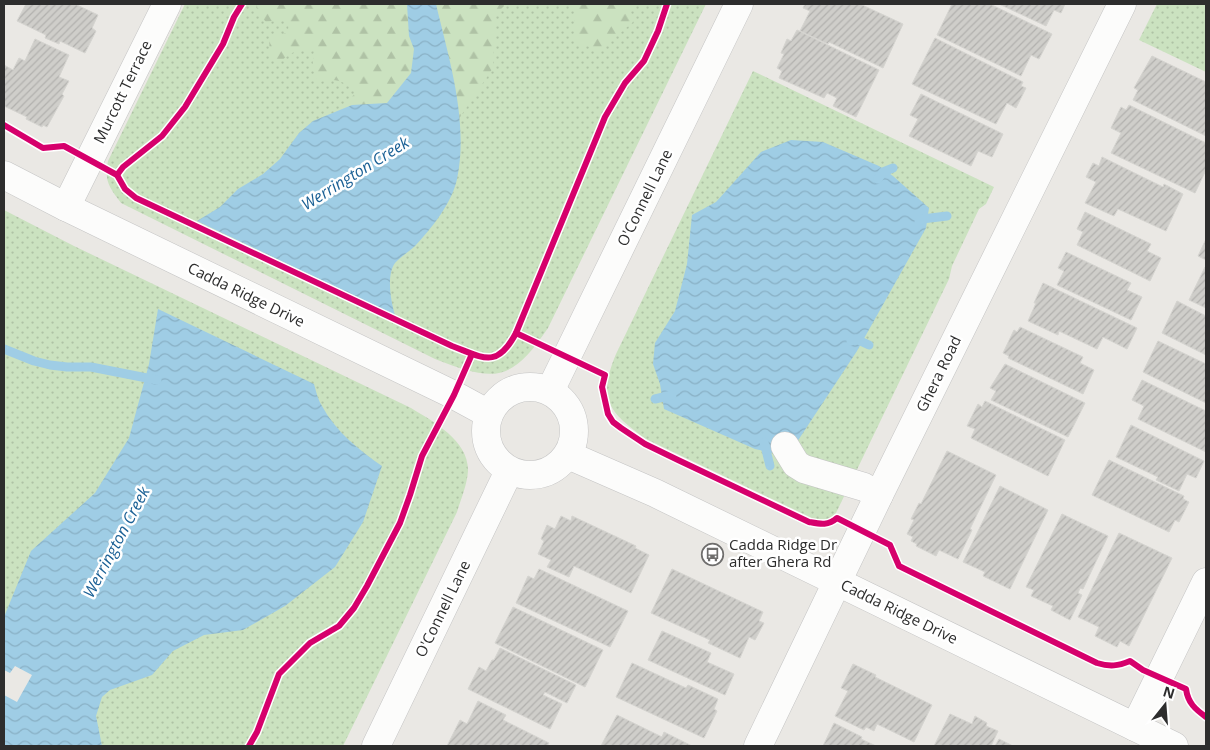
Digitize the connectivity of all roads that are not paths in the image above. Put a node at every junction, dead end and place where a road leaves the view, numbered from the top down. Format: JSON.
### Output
{"nodes":[{"id":1,"x":167,"y":4,"type":"edge"},
{"id":2,"x":739,"y":4,"type":"edge"},
{"id":3,"x":1122,"y":4,"type":"edge"},
{"id":4,"x":4,"y":174,"type":"edge"},
{"id":5,"x":66,"y":207,"type":"junction"},
{"id":6,"x":550,"y":391,"type":"junction"},
{"id":7,"x":489,"y":414,"type":"junction"},
{"id":8,"x":785,"y":446,"type":"dead end"},
{"id":9,"x":568,"y":455,"type":"junction"},
{"id":10,"x":510,"y":471,"type":"junction"},
{"id":11,"x":879,"y":495,"type":"junction"},
{"id":12,"x":838,"y":582,"type":"junction"},
{"id":13,"x":1206,"y":582,"type":"edge"},
{"id":14,"x":1135,"y":727,"type":"junction"},
{"id":15,"x":376,"y":746,"type":"edge"},
{"id":16,"x":758,"y":746,"type":"edge"},
{"id":17,"x":1174,"y":746,"type":"edge"}],
"edges":[{"from":1,"to":5,"type":"street","name":"Murcott Terrace"},
{"from":2,"to":6,"type":"street","name":"O'Connell Lane"},
{"from":3,"to":11,"type":"street","name":"Ghera Road"},
{"from":4,"to":5,"type":"street","name":"Cadda Ridge Drive"},
{"from":5,"to":7,"type":"street","name":"Cadda Ridge Drive"},
{"from":6,"to":7,"type":"street"},
{"from":6,"to":9,"type":"street"},
{"from":7,"to":10,"type":"street"},
{"from":8,"to":11,"type":"street"},
{"from":9,"to":10,"type":"street"},
{"from":9,"to":12,"type":"street","name":"Cadda Ridge Drive"},
{"from":10,"to":15,"type":"street","name":"O'Connell Lane"},
{"from":11,"to":12,"type":"street","name":"Ghera Road"},
{"from":12,"to":14,"type":"street","name":"Cadda Ridge Drive"},
{"from":12,"to":16,"type":"street","name":"Ghera Road"},
{"from":13,"to":14,"type":"street"},
{"from":14,"to":17,"type":"street","name":"Cadda Ridge Drive"}]}
